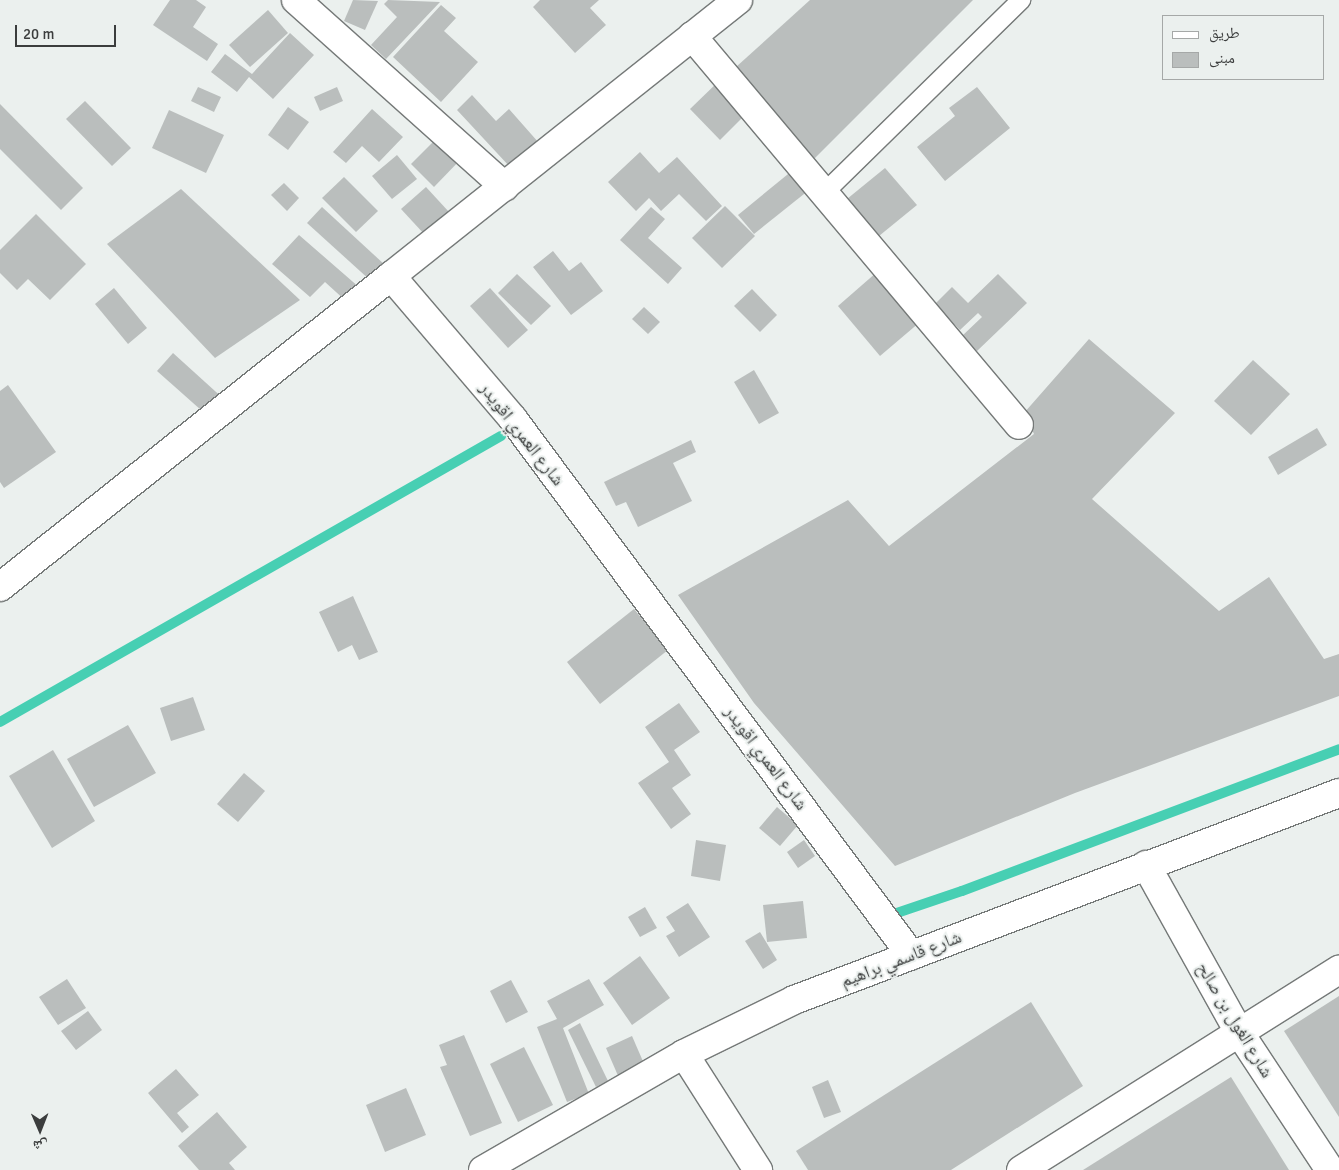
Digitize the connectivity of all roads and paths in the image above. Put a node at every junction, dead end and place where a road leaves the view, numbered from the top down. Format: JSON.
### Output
{"nodes":[{"id":1,"x":296,"y":0,"type":"edge"},
{"id":2,"x":738,"y":0,"type":"edge"},
{"id":3,"x":1021,"y":0,"type":"edge"},
{"id":4,"x":692,"y":36,"type":"junction"},
{"id":5,"x":505,"y":187,"type":"junction"},
{"id":6,"x":822,"y":195,"type":"junction"},
{"id":7,"x":391,"y":276,"type":"junction"},
{"id":8,"x":1019,"y":425,"type":"dead end"},
{"id":9,"x":0,"y":587,"type":"edge"},
{"id":10,"x":1339,"y":793,"type":"edge"},
{"id":11,"x":1146,"y":865,"type":"junction"},
{"id":12,"x":911,"y":955,"type":"junction"},
{"id":13,"x":1339,"y":970,"type":"edge"},
{"id":14,"x":1239,"y":1032,"type":"junction"},
{"id":15,"x":684,"y":1054,"type":"junction"},
{"id":16,"x":484,"y":1170,"type":"edge"},
{"id":17,"x":758,"y":1170,"type":"edge"},
{"id":18,"x":1021,"y":1170,"type":"edge"},
{"id":19,"x":1330,"y":1170,"type":"edge"}],
"edges":[{"from":1,"to":5,"type":"street"},
{"from":2,"to":4,"type":"street"},
{"from":3,"to":6,"type":"lane"},
{"from":4,"to":5,"type":"street"},
{"from":4,"to":6,"type":"street"},
{"from":5,"to":7,"type":"street"},
{"from":6,"to":8,"type":"street"},
{"from":7,"to":9,"type":"street"},
{"from":7,"to":12,"type":"street","name":"شارع العمري اقويدر"},
{"from":10,"to":11,"type":"street","name":"شارع قاسمي براهيم"},
{"from":11,"to":12,"type":"street","name":"شارع قاسمي براهيم"},
{"from":11,"to":14,"type":"street","name":"شارع الغول بن صالح"},
{"from":12,"to":15,"type":"street","name":"شارع قاسمي براهيم"},
{"from":13,"to":14,"type":"street"},
{"from":14,"to":18,"type":"street"},
{"from":14,"to":19,"type":"street","name":"شارع الغول بن صالح"},
{"from":15,"to":16,"type":"street","name":"شارع قاسمي براهيم"},
{"from":15,"to":17,"type":"street"}]}
